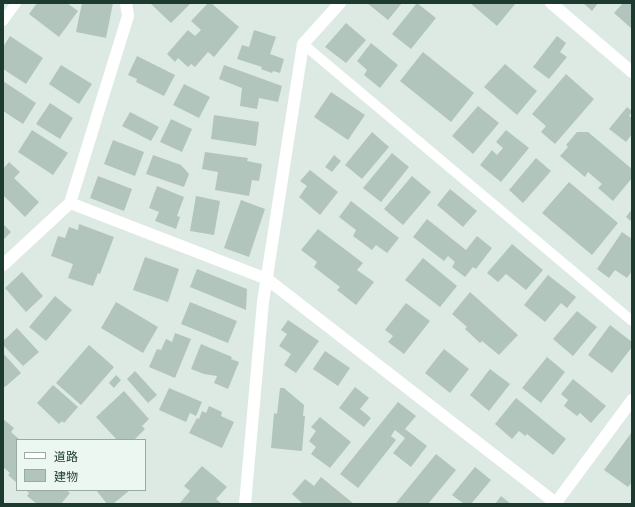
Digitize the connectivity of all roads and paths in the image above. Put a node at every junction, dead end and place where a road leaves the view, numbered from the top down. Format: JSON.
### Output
{"nodes":[{"id":1,"x":16,"y":3,"type":"edge"},
{"id":2,"x":126,"y":3,"type":"edge"},
{"id":3,"x":340,"y":3,"type":"edge"},
{"id":4,"x":551,"y":3,"type":"edge"},
{"id":5,"x":3,"y":21,"type":"edge"},
{"id":6,"x":303,"y":44,"type":"junction"},
{"id":7,"x":632,"y":72,"type":"edge"},
{"id":8,"x":70,"y":203,"type":"junction"},
{"id":9,"x":3,"y":265,"type":"edge"},
{"id":10,"x":267,"y":279,"type":"junction"},
{"id":11,"x":632,"y":321,"type":"edge"},
{"id":12,"x":632,"y":400,"type":"edge"},
{"id":13,"x":245,"y":504,"type":"edge"},
{"id":14,"x":556,"y":504,"type":"edge"}],
"edges":[{"from":1,"to":5,"type":"lane"},
{"from":2,"to":8,"type":"street"},
{"from":3,"to":6,"type":"street"},
{"from":4,"to":7,"type":"street"},
{"from":6,"to":10,"type":"street"},
{"from":6,"to":11,"type":"lane"},
{"from":8,"to":9,"type":"street"},
{"from":8,"to":10,"type":"street"},
{"from":10,"to":13,"type":"street"},
{"from":10,"to":14,"type":"street"},
{"from":12,"to":14,"type":"street"}]}
